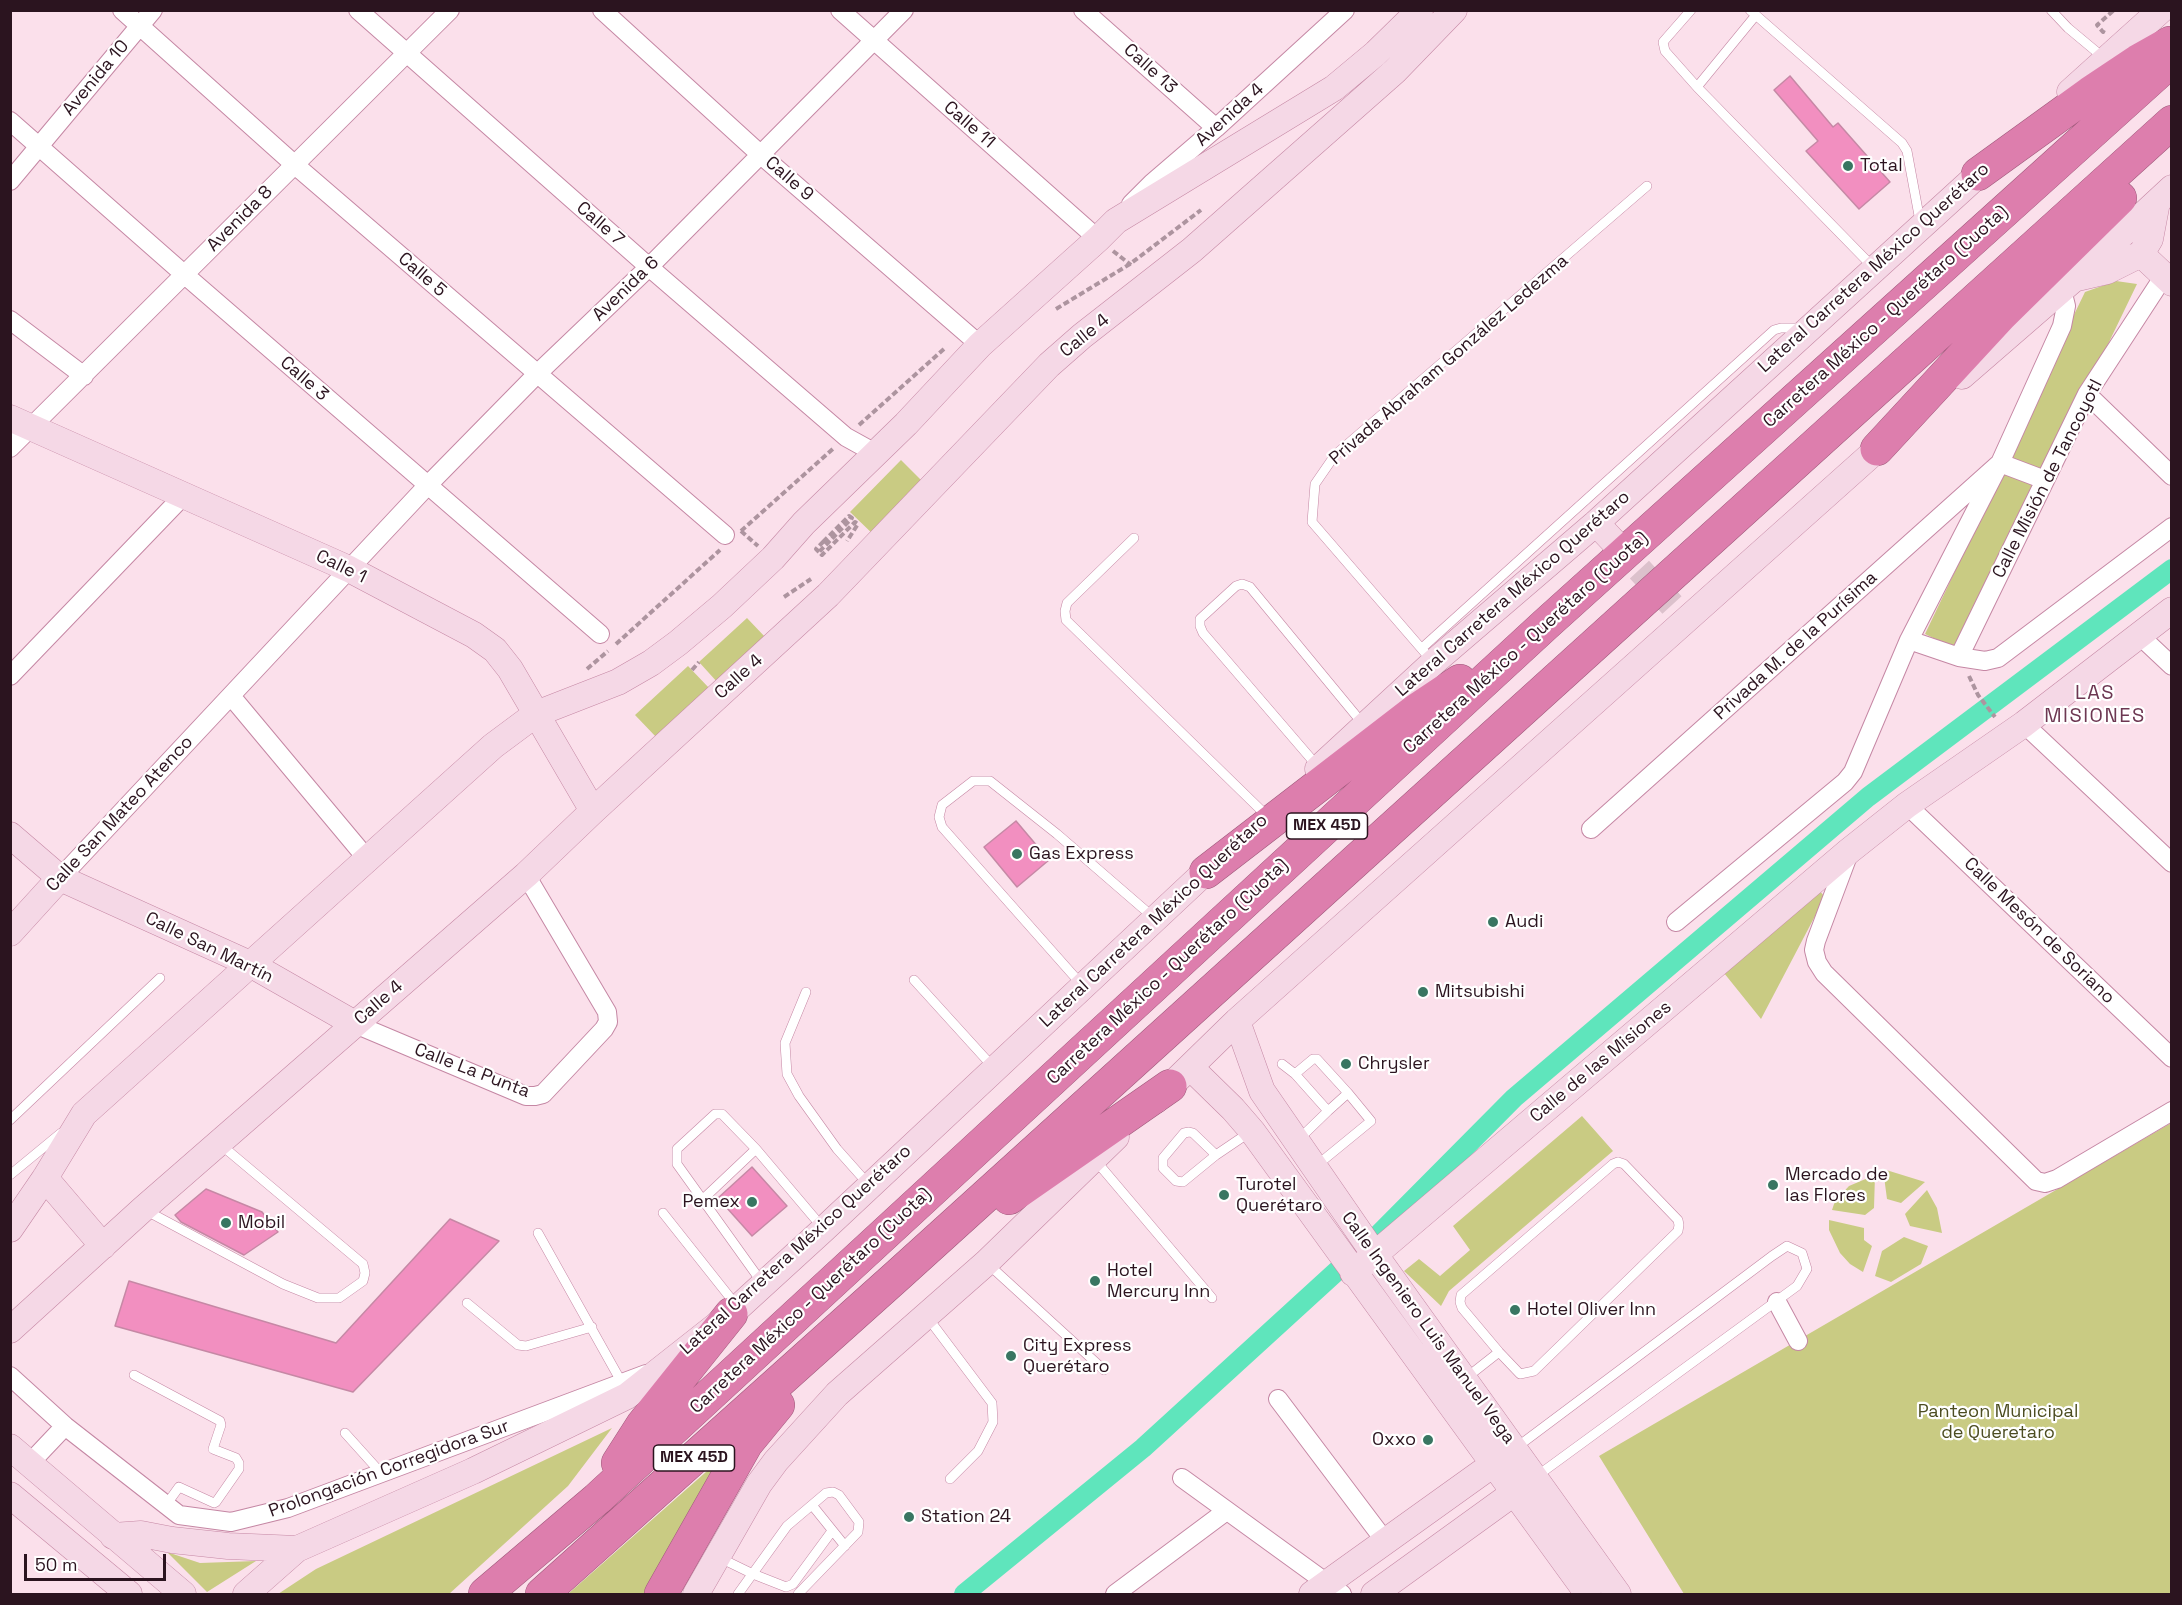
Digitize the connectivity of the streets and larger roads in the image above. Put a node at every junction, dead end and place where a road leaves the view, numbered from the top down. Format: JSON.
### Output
{"nodes":[{"id":1,"x":122,"y":10,"type":"edge"},
{"id":2,"x":153,"y":10,"type":"edge"},
{"id":3,"x":358,"y":10,"type":"edge"},
{"id":4,"x":450,"y":10,"type":"edge"},
{"id":5,"x":602,"y":10,"type":"edge"},
{"id":6,"x":840,"y":10,"type":"edge"},
{"id":7,"x":904,"y":10,"type":"edge"},
{"id":8,"x":1083,"y":10,"type":"edge"},
{"id":9,"x":1420,"y":10,"type":"edge"},
{"id":10,"x":1454,"y":10,"type":"edge"},
{"id":11,"x":2161,"y":10,"type":"edge"},
{"id":12,"x":1333,"y":14,"type":"edge"},
{"id":13,"x":140,"y":26,"type":"junction"},
{"id":14,"x":873,"y":40,"type":"junction"},
{"id":15,"x":2172,"y":42,"type":"edge"},
{"id":16,"x":406,"y":54,"type":"junction"},
{"id":17,"x":2172,"y":60,"type":"edge"},
{"id":18,"x":10,"y":121,"type":"edge"},
{"id":19,"x":2172,"y":122,"type":"edge"},
{"id":20,"x":1216,"y":128,"type":"junction"},
{"id":21,"x":40,"y":145,"type":"junction"},
{"id":22,"x":2172,"y":145,"type":"edge"},
{"id":23,"x":761,"y":155,"type":"junction"},
{"id":24,"x":295,"y":165,"type":"junction"},
{"id":25,"x":1978,"y":174,"type":"junction"},
{"id":26,"x":10,"y":181,"type":"edge"},
{"id":27,"x":2164,"y":195,"type":"edge"},
{"id":28,"x":1107,"y":230,"type":"junction"},
{"id":29,"x":2141,"y":254,"type":"junction"},
{"id":30,"x":649,"y":267,"type":"junction"},
{"id":31,"x":184,"y":275,"type":"junction"},
{"id":32,"x":2168,"y":279,"type":"edge"},
{"id":33,"x":2068,"y":284,"type":"junction"},
{"id":34,"x":10,"y":320,"type":"edge"},
{"id":35,"x":972,"y":338,"type":"junction"},
{"id":36,"x":537,"y":374,"type":"junction"},
{"id":37,"x":84,"y":376,"type":"junction"},
{"id":38,"x":2087,"y":394,"type":"junction"},
{"id":39,"x":21,"y":423,"type":"edge"},
{"id":40,"x":10,"y":448,"type":"edge"},
{"id":41,"x":1877,"y":449,"type":"junction"},
{"id":42,"x":875,"y":453,"type":"junction"},
{"id":43,"x":2000,"y":463,"type":"junction"},
{"id":44,"x":2172,"y":476,"type":"edge"},
{"id":45,"x":2045,"y":480,"type":"junction"},
{"id":46,"x":427,"y":486,"type":"junction"},
{"id":47,"x":184,"y":495,"type":"junction"},
{"id":48,"x":2172,"y":527,"type":"edge"},
{"id":49,"x":731,"y":538,"type":"road end"},
{"id":50,"x":349,"y":569,"type":"junction"},
{"id":51,"x":2172,"y":610,"type":"edge"},
{"id":52,"x":1546,"y":624,"type":"junction"},
{"id":53,"x":600,"y":634,"type":"dead end"},
{"id":54,"x":2139,"y":635,"type":"junction"},
{"id":55,"x":1909,"y":640,"type":"junction"},
{"id":56,"x":1959,"y":657,"type":"junction"},
{"id":57,"x":2172,"y":666,"type":"edge"},
{"id":58,"x":10,"y":676,"type":"edge"},
{"id":59,"x":231,"y":696,"type":"junction"},
{"id":60,"x":536,"y":714,"type":"junction"},
{"id":61,"x":2024,"y":724,"type":"junction"},
{"id":62,"x":1907,"y":805,"type":"junction"},
{"id":63,"x":592,"y":811,"type":"junction"},
{"id":64,"x":1591,"y":829,"type":"dead end"},
{"id":65,"x":10,"y":836,"type":"edge"},
{"id":66,"x":1849,"y":851,"type":"junction"},
{"id":67,"x":368,"y":860,"type":"junction"},
{"id":68,"x":2172,"y":863,"type":"edge"},
{"id":69,"x":1206,"y":872,"type":"junction"},
{"id":70,"x":526,"y":875,"type":"junction"},
{"id":71,"x":60,"y":878,"type":"junction"},
{"id":72,"x":1676,"y":922,"type":"dead end"},
{"id":73,"x":10,"y":933,"type":"edge"},
{"id":74,"x":250,"y":964,"type":"junction"},
{"id":75,"x":1237,"y":1022,"type":"junction"},
{"id":76,"x":355,"y":1024,"type":"junction"},
{"id":77,"x":2172,"y":1058,"type":"edge"},
{"id":78,"x":1180,"y":1077,"type":"junction"},
{"id":79,"x":2172,"y":1111,"type":"edge"},
{"id":80,"x":45,"y":1178,"type":"junction"},
{"id":81,"x":10,"y":1229,"type":"edge"},
{"id":82,"x":103,"y":1246,"type":"junction"},
{"id":83,"x":1375,"y":1255,"type":"junction"},
{"id":84,"x":1353,"y":1273,"type":"junction"},
{"id":85,"x":897,"y":1276,"type":"junction"},
{"id":86,"x":1777,"y":1302,"type":"road end"},
{"id":87,"x":734,"y":1310,"type":"junction"},
{"id":88,"x":846,"y":1321,"type":"junction"},
{"id":89,"x":10,"y":1330,"type":"edge"},
{"id":90,"x":1798,"y":1341,"type":"dead end"},
{"id":91,"x":665,"y":1367,"type":"junction"},
{"id":92,"x":10,"y":1376,"type":"edge"},
{"id":93,"x":1278,"y":1399,"type":"dead end"},
{"id":94,"x":65,"y":1426,"type":"junction"},
{"id":95,"x":1515,"y":1449,"type":"junction"},
{"id":96,"x":20,"y":1456,"type":"edge"},
{"id":97,"x":1494,"y":1464,"type":"junction"},
{"id":98,"x":1182,"y":1478,"type":"dead end"},
{"id":99,"x":1535,"y":1478,"type":"junction"},
{"id":100,"x":1515,"y":1492,"type":"junction"},
{"id":101,"x":10,"y":1496,"type":"edge"},
{"id":102,"x":597,"y":1499,"type":"junction"},
{"id":103,"x":1225,"y":1512,"type":"junction"},
{"id":104,"x":113,"y":1536,"type":"junction"},
{"id":105,"x":1385,"y":1541,"type":"junction"},
{"id":106,"x":297,"y":1549,"type":"junction"},
{"id":107,"x":79,"y":1552,"type":"junction"},
{"id":108,"x":1327,"y":1591,"type":"edge"},
{"id":109,"x":101,"y":1594,"type":"edge"},
{"id":110,"x":129,"y":1594,"type":"edge"},
{"id":111,"x":183,"y":1594,"type":"edge"},
{"id":112,"x":246,"y":1594,"type":"edge"},
{"id":113,"x":485,"y":1594,"type":"edge"},
{"id":114,"x":542,"y":1594,"type":"edge"},
{"id":115,"x":661,"y":1594,"type":"edge"},
{"id":116,"x":696,"y":1594,"type":"edge"},
{"id":117,"x":1115,"y":1594,"type":"edge"},
{"id":118,"x":1374,"y":1594,"type":"edge"},
{"id":119,"x":1588,"y":1594,"type":"edge"},
{"id":120,"x":1618,"y":1594,"type":"edge"}],
"edges":[{"from":1,"to":13,"type":"street","name":"Calle 5"},
{"from":2,"to":13,"type":"street","name":"Avenida 10"},
{"from":3,"to":16,"type":"street","name":"Calle 7"},
{"from":4,"to":16,"type":"street","name":"Avenida 8"},
{"from":5,"to":23,"type":"street","name":"Calle 9"},
{"from":6,"to":14,"type":"street","name":"Calle 11"},
{"from":7,"to":14,"type":"street","name":"Avenida 6"},
{"from":8,"to":20,"type":"street","name":"Calle 13"},
{"from":9,"to":28,"type":"main road"},
{"from":10,"to":63,"type":"main road","name":"Calle 4"},
{"from":11,"to":25,"type":"main road","name":"Lateral Carretera México Querétaro"},
{"from":12,"to":20,"type":"street","name":"Avenida 4"},
{"from":13,"to":21,"type":"street","name":"Avenida 10"},
{"from":13,"to":24,"type":"street","name":"Calle 5"},
{"from":14,"to":23,"type":"street","name":"Avenida 6"},
{"from":14,"to":28,"type":"street","name":"Calle 11"},
{"from":15,"to":25,"type":"highway"},
{"from":16,"to":24,"type":"street","name":"Avenida 8"},
{"from":16,"to":30,"type":"street","name":"Calle 7"},
{"from":17,"to":52,"type":"highway","name":"Carretera México - Querétaro (Cuota)","number":"MEX 45D"},
{"from":18,"to":21,"type":"street","name":"Calle 3"},
{"from":19,"to":85,"type":"highway","name":"Carretera México - Querétaro (Cuota)","number":"MEX 45D"},
{"from":20,"to":28,"type":"street","name":"Avenida 4"},
{"from":21,"to":26,"type":"street","name":"Avenida 10"},
{"from":21,"to":31,"type":"street","name":"Calle 3"},
{"from":22,"to":41,"type":"highway"},
{"from":23,"to":30,"type":"street","name":"Avenida 6"},
{"from":23,"to":35,"type":"street","name":"Calle 9"},
{"from":24,"to":31,"type":"street","name":"Avenida 8"},
{"from":24,"to":36,"type":"street","name":"Calle 5"},
{"from":25,"to":69,"type":"main road","name":"Lateral Carretera México Querétaro"},
{"from":27,"to":29,"type":"main road"},
{"from":27,"to":33,"type":"main road"},
{"from":28,"to":35,"type":"main road"},
{"from":29,"to":32,"type":"main road"},
{"from":29,"to":33,"type":"main road"},
{"from":30,"to":36,"type":"street","name":"Avenida 6"},
{"from":30,"to":42,"type":"street","name":"Calle 7"},
{"from":31,"to":37,"type":"street","name":"Avenida 8"},
{"from":31,"to":46,"type":"street","name":"Calle 3"},
{"from":32,"to":38,"type":"street","name":"Calle Misión de Tancoyotl"},
{"from":33,"to":41,"type":"main road"},
{"from":33,"to":43,"type":"street"},
{"from":34,"to":37,"type":"street"},
{"from":35,"to":42,"type":"main road"},
{"from":36,"to":46,"type":"street","name":"Avenida 6"},
{"from":36,"to":49,"type":"street","name":"Calle 5"},
{"from":37,"to":39,"type":"street","name":"Avenida 8"},
{"from":38,"to":44,"type":"street"},
{"from":38,"to":45,"type":"street","name":"Calle Misión de Tancoyotl"},
{"from":39,"to":40,"type":"street","name":"Avenida 8"},
{"from":39,"to":47,"type":"main road","name":"Calle 1"},
{"from":41,"to":75,"type":"main road"},
{"from":42,"to":60,"type":"main road"},
{"from":43,"to":45,"type":"street"},
{"from":43,"to":55,"type":"street"},
{"from":43,"to":64,"type":"street","name":"Privada M. de la Purísima"},
{"from":45,"to":56,"type":"street","name":"Calle Misión de Tancoyotl"},
{"from":46,"to":50,"type":"street","name":"Avenida 6"},
{"from":46,"to":53,"type":"street","name":"Calle 3"},
{"from":47,"to":50,"type":"main road","name":"Calle 1"},
{"from":47,"to":58,"type":"street"},
{"from":48,"to":56,"type":"street"},
{"from":50,"to":59,"type":"street","name":"Calle San Mateo Atenco"},
{"from":50,"to":60,"type":"main road","name":"Calle 1"},
{"from":51,"to":54,"type":"main road","name":"Calle de las Misiones"},
{"from":52,"to":69,"type":"highway"},
{"from":52,"to":102,"type":"highway","name":"Carretera México - Querétaro (Cuota)","number":"MEX 45D"},
{"from":54,"to":57,"type":"street"},
{"from":54,"to":61,"type":"main road","name":"Calle de las Misiones"},
{"from":55,"to":56,"type":"street"},
{"from":55,"to":72,"type":"street"},
{"from":59,"to":67,"type":"street"},
{"from":59,"to":71,"type":"street","name":"Calle San Mateo Atenco"},
{"from":60,"to":63,"type":"main road","name":"Calle 1"},
{"from":60,"to":67,"type":"main road"},
{"from":61,"to":62,"type":"main road","name":"Calle de las Misiones"},
{"from":61,"to":68,"type":"street"},
{"from":62,"to":66,"type":"main road","name":"Calle de las Misiones"},
{"from":62,"to":77,"type":"street","name":"Calle Mesón de Soriano"},
{"from":63,"to":70,"type":"main road","name":"Calle 4"},
{"from":65,"to":71,"type":"main road","name":"Calle San Martín"},
{"from":66,"to":79,"type":"street"},
{"from":66,"to":83,"type":"main road","name":"Calle de las Misiones"},
{"from":67,"to":74,"type":"main road"},
{"from":69,"to":87,"type":"main road","name":"Lateral Carretera México Querétaro"},
{"from":70,"to":76,"type":"main road","name":"Calle 4"},
{"from":70,"to":76,"type":"street","name":"Calle La Punta"},
{"from":71,"to":73,"type":"main road","name":"Calle San Mateo Atenco"},
{"from":71,"to":74,"type":"main road","name":"Calle San Martín"},
{"from":74,"to":76,"type":"main road","name":"Calle San Martín"},
{"from":74,"to":80,"type":"main road"},
{"from":75,"to":78,"type":"main road"},
{"from":75,"to":83,"type":"main road","name":"Calle Ingeniero Luis Manuel Vega"},
{"from":76,"to":82,"type":"main road","name":"Calle 4"},
{"from":78,"to":84,"type":"main road","name":"Calle Ingeniero Luis Manuel Vega"},
{"from":78,"to":85,"type":"highway"},
{"from":78,"to":116,"type":"main road"},
{"from":80,"to":81,"type":"main road"},
{"from":80,"to":82,"type":"main road"},
{"from":82,"to":89,"type":"main road","name":"Calle 4"},
{"from":83,"to":84,"type":"main road","name":"Calle de las Misiones"},
{"from":83,"to":95,"type":"main road","name":"Calle Ingeniero Luis Manuel Vega"},
{"from":84,"to":97,"type":"main road","name":"Calle Ingeniero Luis Manuel Vega"},
{"from":85,"to":88,"type":"highway","name":"Carretera México - Querétaro (Cuota)","number":"MEX 45D"},
{"from":86,"to":90,"type":"street"},
{"from":87,"to":91,"type":"main road","name":"Lateral Carretera México Querétaro"},
{"from":87,"to":102,"type":"highway"},
{"from":88,"to":114,"type":"highway","name":"Carretera México - Querétaro (Cuota)","number":"MEX 45D"},
{"from":88,"to":115,"type":"highway"},
{"from":91,"to":94,"type":"street","name":"Prolongación Corregidora Sur"},
{"from":91,"to":106,"type":"main road","name":"Lateral Carretera México Querétaro"},
{"from":92,"to":94,"type":"street","name":"Prolongación Corregidora Sur"},
{"from":93,"to":105,"type":"street"},
{"from":94,"to":96,"type":"street"},
{"from":95,"to":97,"type":"main road"},
{"from":95,"to":99,"type":"main road","name":"Calle Ingeniero Luis Manuel Vega"},
{"from":96,"to":104,"type":"main road"},
{"from":97,"to":100,"type":"main road","name":"Calle Ingeniero Luis Manuel Vega"},
{"from":97,"to":105,"type":"main road"},
{"from":98,"to":103,"type":"street"},
{"from":99,"to":100,"type":"main road"},
{"from":99,"to":120,"type":"main road","name":"Calle Ingeniero Luis Manuel Vega"},
{"from":100,"to":118,"type":"main road"},
{"from":100,"to":119,"type":"main road","name":"Calle Ingeniero Luis Manuel Vega"},
{"from":101,"to":107,"type":"main road"},
{"from":102,"to":113,"type":"highway","name":"Carretera México - Querétaro (Cuota)","number":"MEX 45D"},
{"from":103,"to":108,"type":"street"},
{"from":103,"to":117,"type":"street"},
{"from":104,"to":106,"type":"main road"},
{"from":104,"to":111,"type":"main road"},
{"from":105,"to":108,"type":"main road"},
{"from":106,"to":112,"type":"main road","name":"Lateral Carretera México Querétaro"},
{"from":107,"to":109,"type":"main road"},
{"from":107,"to":110,"type":"main road"}]}
